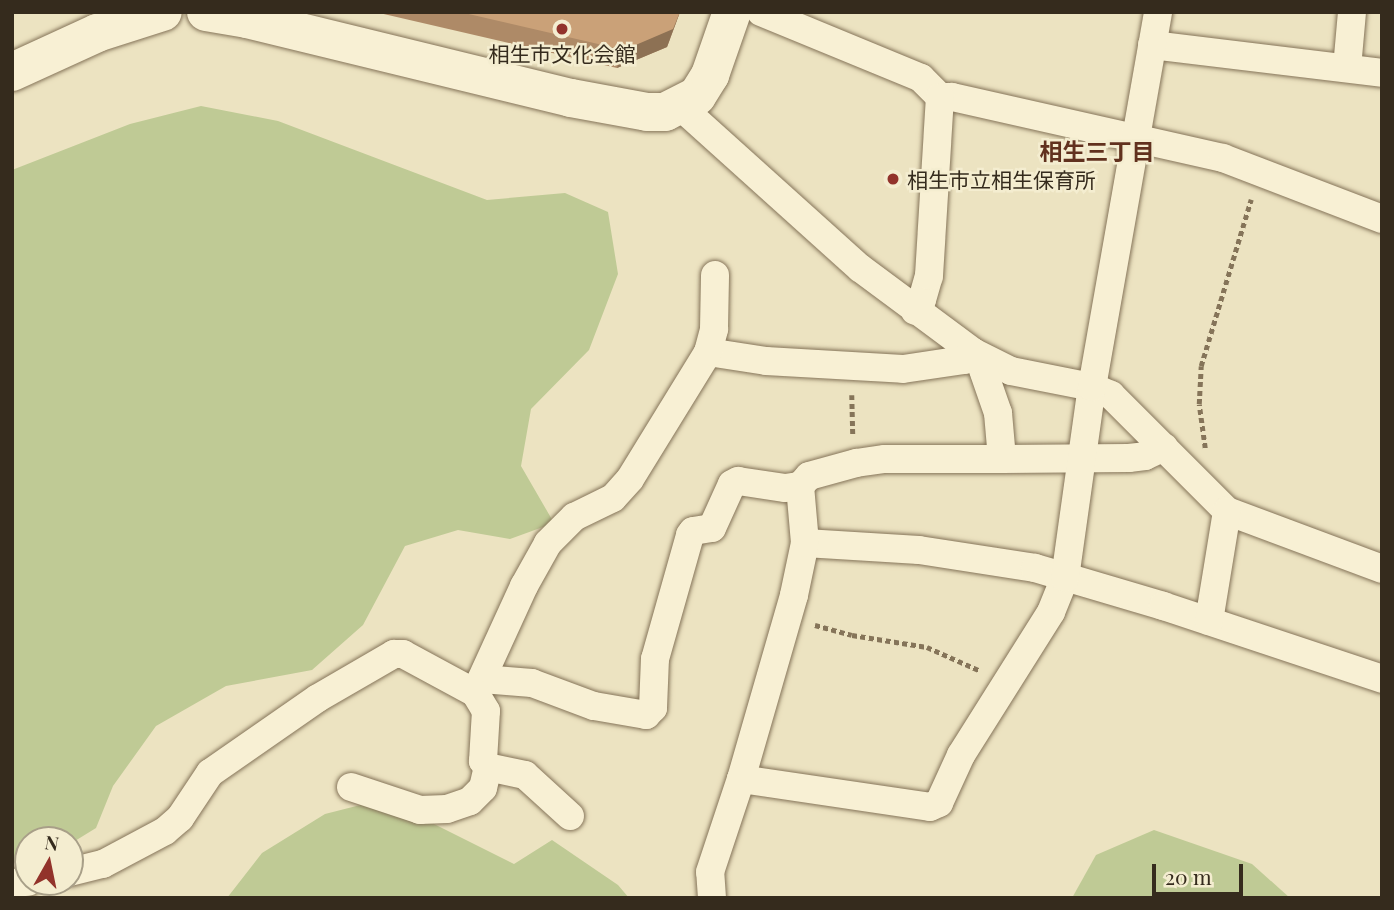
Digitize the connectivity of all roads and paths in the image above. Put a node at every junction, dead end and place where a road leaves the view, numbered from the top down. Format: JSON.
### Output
{"nodes":[{"id":1,"x":163,"y":12,"type":"edge"},
{"id":2,"x":206,"y":12,"type":"edge"},
{"id":3,"x":732,"y":12,"type":"edge"},
{"id":4,"x":761,"y":12,"type":"edge"},
{"id":5,"x":1158,"y":12,"type":"edge"},
{"id":6,"x":1352,"y":12,"type":"edge"},
{"id":7,"x":1152,"y":45,"type":"junction"},
{"id":8,"x":1348,"y":68,"type":"junction"},
{"id":9,"x":12,"y":72,"type":"edge"},
{"id":10,"x":1382,"y":73,"type":"edge"},
{"id":11,"x":940,"y":97,"type":"junction"},
{"id":12,"x":681,"y":107,"type":"junction"},
{"id":13,"x":1137,"y":139,"type":"junction"},
{"id":14,"x":1259,"y":171,"type":"junction"},
{"id":15,"x":1382,"y":219,"type":"edge"},
{"id":16,"x":715,"y":275,"type":"dead end"},
{"id":17,"x":915,"y":310,"type":"junction"},
{"id":18,"x":708,"y":352,"type":"junction"},
{"id":19,"x":980,"y":357,"type":"junction"},
{"id":20,"x":854,"y":366,"type":"junction"},
{"id":21,"x":1092,"y":387,"type":"junction"},
{"id":22,"x":1164,"y":447,"type":"junction"},
{"id":23,"x":1082,"y":458,"type":"junction"},
{"id":24,"x":1002,"y":459,"type":"junction"},
{"id":25,"x":856,"y":463,"type":"junction"},
{"id":26,"x":1194,"y":477,"type":"junction"},
{"id":27,"x":800,"y":486,"type":"junction"},
{"id":28,"x":1227,"y":511,"type":"junction"},
{"id":29,"x":805,"y":543,"type":"junction"},
{"id":30,"x":1382,"y":569,"type":"edge"},
{"id":31,"x":1065,"y":578,"type":"junction"},
{"id":32,"x":788,"y":617,"type":"junction"},
{"id":33,"x":1209,"y":621,"type":"junction"},
{"id":34,"x":1382,"y":679,"type":"edge"},
{"id":35,"x":1006,"y":682,"type":"junction"},
{"id":36,"x":479,"y":686,"type":"junction"},
{"id":37,"x":488,"y":767,"type":"junction"},
{"id":38,"x":741,"y":779,"type":"junction"},
{"id":39,"x":351,"y":787,"type":"dead end"},
{"id":40,"x":570,"y":816,"type":"dead end"},
{"id":41,"x":84,"y":869,"type":"edge"},
{"id":42,"x":712,"y":898,"type":"edge"}],
"edges":[{"from":1,"to":9,"type":"street"},
{"from":2,"to":12,"type":"street"},
{"from":3,"to":12,"type":"street"},
{"from":4,"to":11,"type":"street"},
{"from":5,"to":7,"type":"street"},
{"from":6,"to":8,"type":"street"},
{"from":7,"to":8,"type":"street"},
{"from":7,"to":13,"type":"street"},
{"from":8,"to":10,"type":"street"},
{"from":11,"to":13,"type":"street"},
{"from":11,"to":17,"type":"street"},
{"from":12,"to":17,"type":"street"},
{"from":13,"to":14,"type":"street"},
{"from":13,"to":21,"type":"street"},
{"from":14,"to":15,"type":"street"},
{"from":14,"to":26,"type":"path"},
{"from":16,"to":18,"type":"street"},
{"from":17,"to":19,"type":"street"},
{"from":18,"to":20,"type":"street"},
{"from":18,"to":36,"type":"street"},
{"from":19,"to":20,"type":"street"},
{"from":19,"to":21,"type":"street"},
{"from":19,"to":24,"type":"street"},
{"from":20,"to":25,"type":"path"},
{"from":21,"to":22,"type":"street"},
{"from":21,"to":23,"type":"street"},
{"from":22,"to":23,"type":"street"},
{"from":22,"to":26,"type":"street"},
{"from":23,"to":24,"type":"street"},
{"from":23,"to":31,"type":"street"},
{"from":24,"to":25,"type":"street"},
{"from":25,"to":27,"type":"street"},
{"from":26,"to":28,"type":"street"},
{"from":27,"to":29,"type":"street"},
{"from":27,"to":36,"type":"street"},
{"from":28,"to":30,"type":"street"},
{"from":28,"to":33,"type":"street"},
{"from":29,"to":31,"type":"street"},
{"from":29,"to":32,"type":"street"},
{"from":31,"to":33,"type":"street"},
{"from":31,"to":35,"type":"street"},
{"from":32,"to":35,"type":"path"},
{"from":32,"to":38,"type":"street"},
{"from":33,"to":34,"type":"street"},
{"from":35,"to":38,"type":"street"},
{"from":36,"to":37,"type":"street"},
{"from":36,"to":41,"type":"street"},
{"from":37,"to":39,"type":"street"},
{"from":37,"to":40,"type":"street"},
{"from":38,"to":42,"type":"street"}]}
